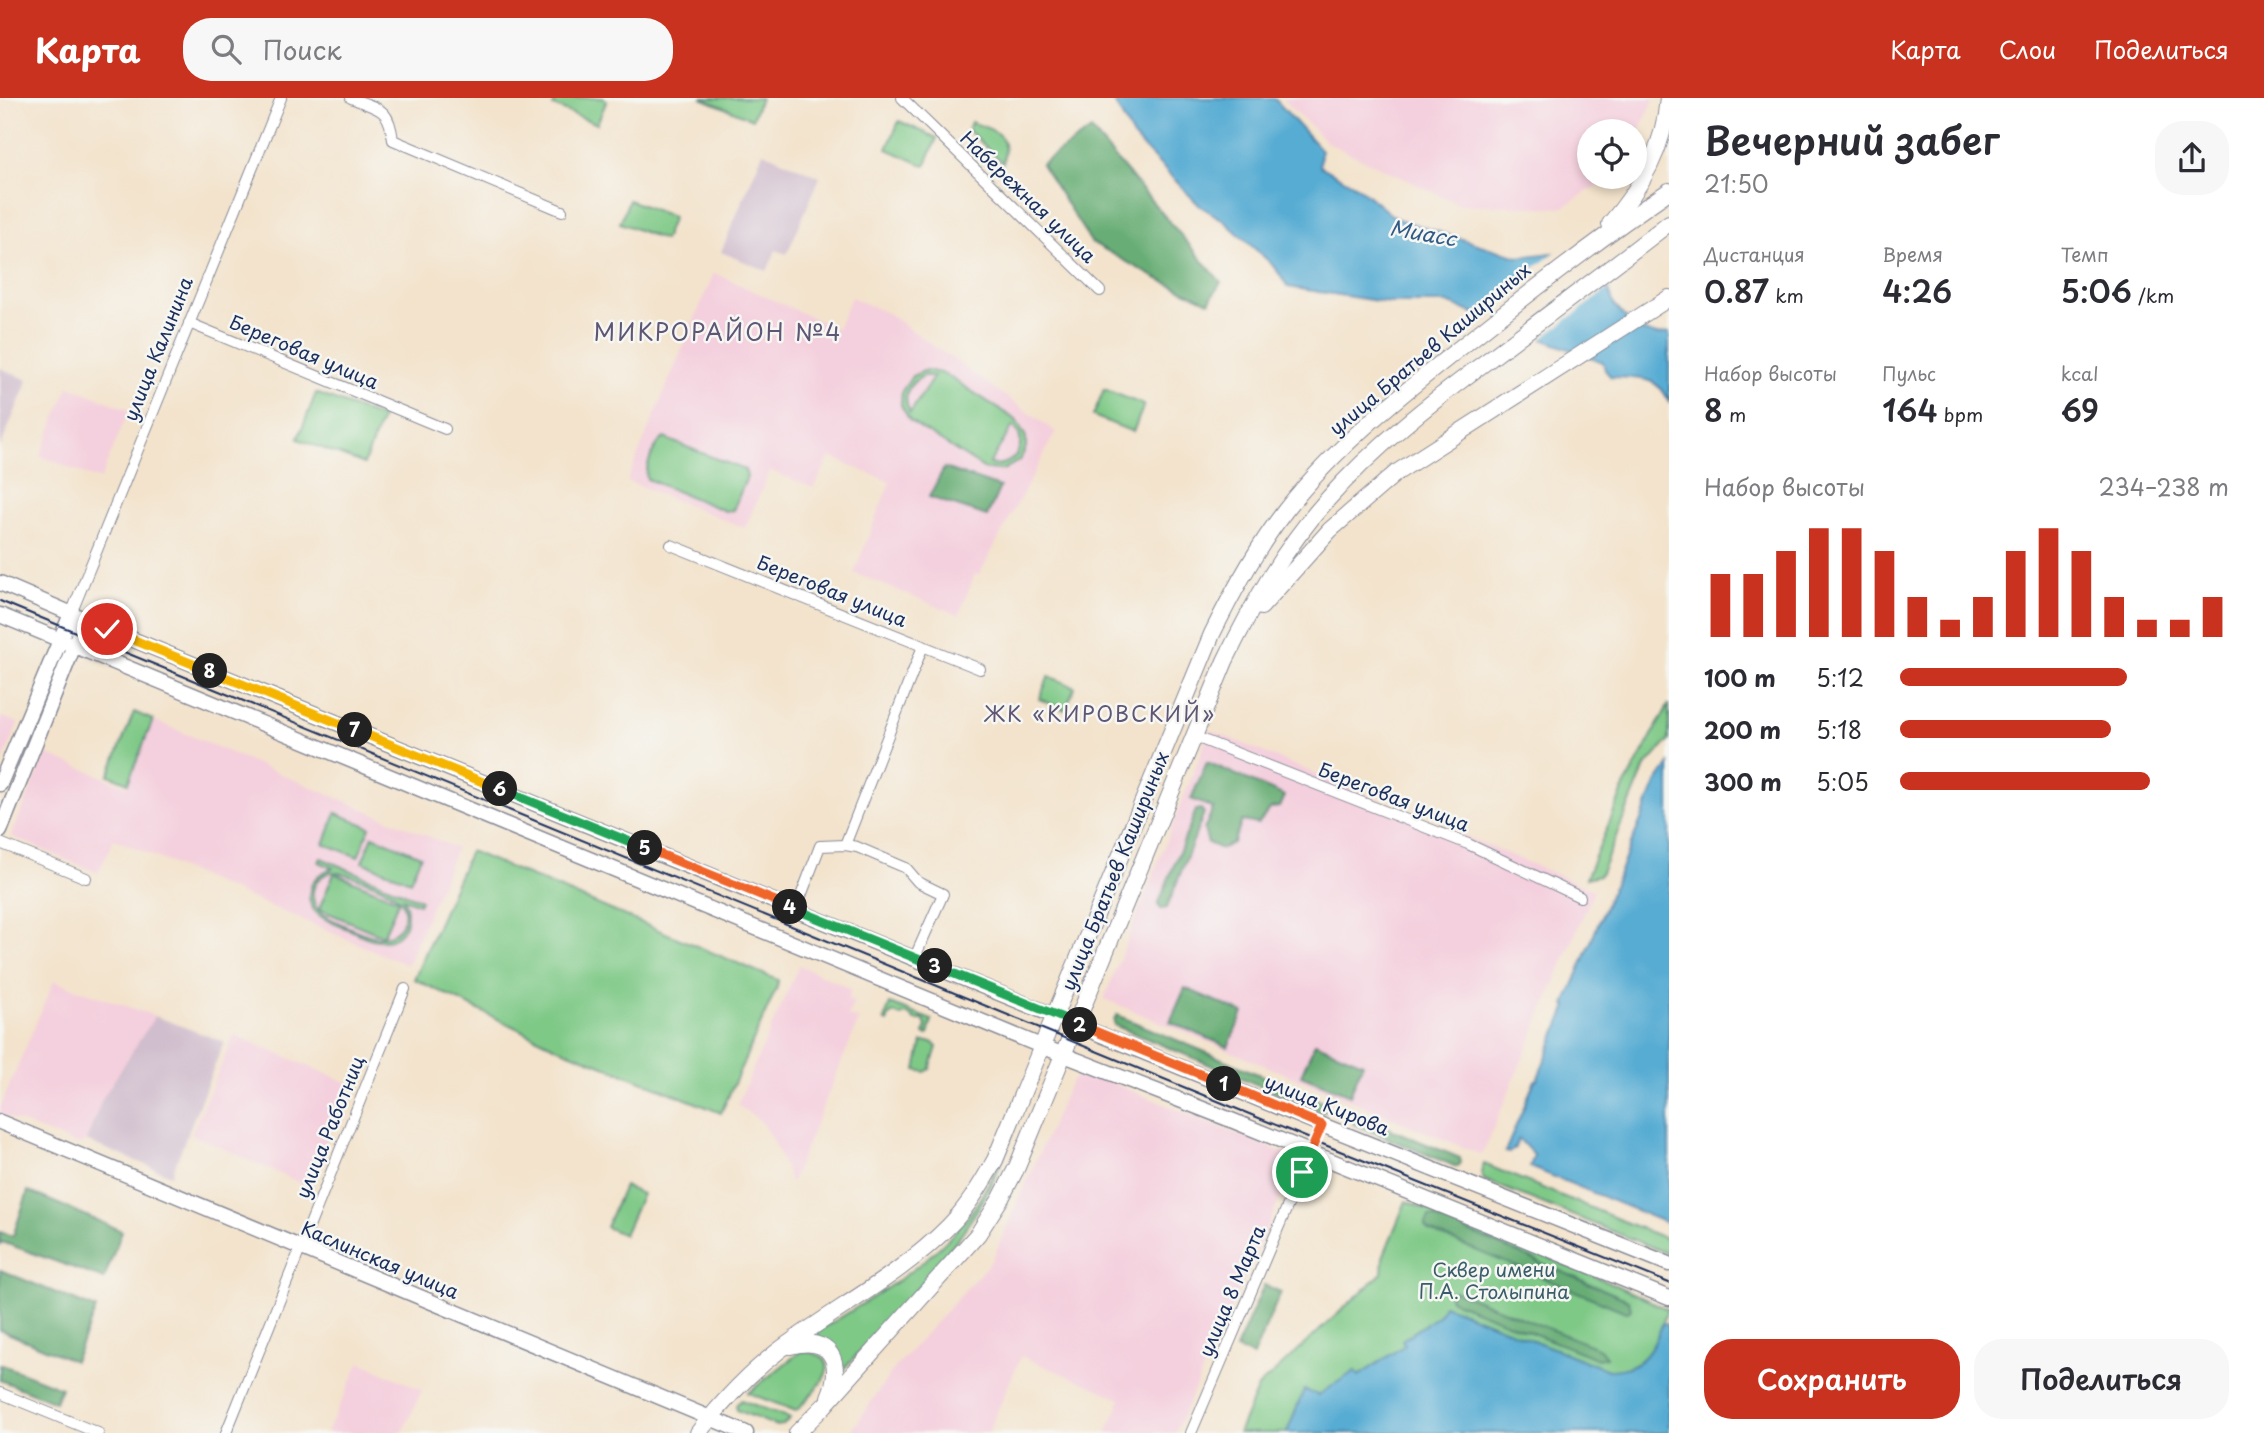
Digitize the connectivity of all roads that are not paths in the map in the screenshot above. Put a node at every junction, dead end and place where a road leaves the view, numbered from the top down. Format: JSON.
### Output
{"nodes":[{"id":1,"x":281,"y":98,"type":"edge"},
{"id":2,"x":351,"y":98,"type":"edge"},
{"id":3,"x":901,"y":98,"type":"edge"},
{"id":4,"x":1668,"y":98,"type":"edge"},
{"id":5,"x":1669,"y":180,"type":"edge"},
{"id":6,"x":1669,"y":191,"type":"edge"},
{"id":7,"x":562,"y":211,"type":"dead end"},
{"id":8,"x":1634,"y":214,"type":"junction"},
{"id":9,"x":1669,"y":226,"type":"edge"},
{"id":10,"x":1592,"y":244,"type":"junction"},
{"id":11,"x":1100,"y":291,"type":"dead end"},
{"id":12,"x":1669,"y":298,"type":"edge"},
{"id":13,"x":189,"y":323,"type":"junction"},
{"id":14,"x":445,"y":429,"type":"dead end"},
{"id":15,"x":671,"y":545,"type":"dead end"},
{"id":16,"x":0,"y":583,"type":"edge"},
{"id":17,"x":1272,"y":584,"type":"junction"},
{"id":18,"x":71,"y":614,"type":"junction"},
{"id":19,"x":0,"y":615,"type":"edge"},
{"id":20,"x":68,"y":643,"type":"junction"},
{"id":21,"x":923,"y":646,"type":"junction"},
{"id":22,"x":980,"y":669,"type":"dead end"},
{"id":23,"x":1193,"y":736,"type":"junction"},
{"id":24,"x":0,"y":784,"type":"edge"},
{"id":25,"x":0,"y":831,"type":"edge"},
{"id":26,"x":0,"y":843,"type":"edge"},
{"id":27,"x":845,"y":845,"type":"junction"},
{"id":28,"x":86,"y":878,"type":"dead end"},
{"id":29,"x":1580,"y":897,"type":"dead end"},
{"id":30,"x":796,"y":909,"type":"junction"},
{"id":31,"x":915,"y":957,"type":"junction"},
{"id":32,"x":405,"y":989,"type":"dead end"},
{"id":33,"x":1054,"y":1014,"type":"junction"},
{"id":34,"x":1074,"y":1022,"type":"junction"},
{"id":35,"x":1041,"y":1046,"type":"junction"},
{"id":36,"x":1063,"y":1054,"type":"junction"},
{"id":37,"x":0,"y":1122,"type":"edge"},
{"id":38,"x":1322,"y":1125,"type":"junction"},
{"id":39,"x":1310,"y":1152,"type":"junction"},
{"id":40,"x":301,"y":1247,"type":"junction"},
{"id":41,"x":1669,"y":1264,"type":"edge"},
{"id":42,"x":1669,"y":1298,"type":"edge"},
{"id":43,"x":779,"y":1350,"type":"junction"},
{"id":44,"x":0,"y":1393,"type":"edge"},
{"id":45,"x":825,"y":1405,"type":"junction"},
{"id":46,"x":709,"y":1419,"type":"junction"},
{"id":47,"x":98,"y":1433,"type":"edge"},
{"id":48,"x":226,"y":1433,"type":"edge"},
{"id":49,"x":698,"y":1433,"type":"edge"},
{"id":50,"x":746,"y":1433,"type":"edge"},
{"id":51,"x":797,"y":1433,"type":"edge"},
{"id":52,"x":1191,"y":1433,"type":"edge"}],
"edges":[{"from":1,"to":13,"type":"street","name":"улица Калинина"},
{"from":2,"to":7,"type":"street"},
{"from":3,"to":11,"type":"street","name":"Набережная улица"},
{"from":4,"to":10,"type":"main road"},
{"from":5,"to":8,"type":"main road"},
{"from":6,"to":8,"type":"main road","name":"улица Братьев Кашириных"},
{"from":8,"to":10,"type":"main road","name":"улица Братьев Кашириных"},
{"from":9,"to":17,"type":"main road"},
{"from":10,"to":33,"type":"main road","name":"улица Братьев Кашириных"},
{"from":12,"to":17,"type":"main road"},
{"from":13,"to":14,"type":"street","name":"Береговая улица"},
{"from":13,"to":18,"type":"street","name":"улица Калинина"},
{"from":15,"to":21,"type":"street","name":"Береговая улица"},
{"from":16,"to":18,"type":"main road","name":"улица Кирова"},
{"from":17,"to":23,"type":"main road","name":"улица Братьев Кашириных"},
{"from":18,"to":20,"type":"main road","name":"улица Калинина"},
{"from":18,"to":30,"type":"main road","name":"улица Кирова"},
{"from":19,"to":20,"type":"main road"},
{"from":20,"to":24,"type":"main road","name":"улица Калинина"},
{"from":20,"to":25,"type":"main road","name":"улица Калинина"},
{"from":20,"to":35,"type":"main road"},
{"from":21,"to":22,"type":"street","name":"Береговая улица"},
{"from":21,"to":27,"type":"street"},
{"from":23,"to":29,"type":"street","name":"Береговая улица"},
{"from":23,"to":34,"type":"main road","name":"улица Братьев Кашириных"},
{"from":26,"to":28,"type":"street"},
{"from":27,"to":30,"type":"street"},
{"from":27,"to":31,"type":"street"},
{"from":30,"to":31,"type":"main road","name":"улица Кирова"},
{"from":31,"to":33,"type":"main road","name":"улица Кирова"},
{"from":32,"to":40,"type":"street","name":"улица Работниц"},
{"from":33,"to":34,"type":"main road","name":"улица Кирова"},
{"from":33,"to":35,"type":"main road","name":"улица Братьев Кашириных"},
{"from":34,"to":36,"type":"main road","name":"улица Братьев Кашириных"},
{"from":34,"to":38,"type":"main road","name":"улица Кирова"},
{"from":35,"to":36,"type":"main road"},
{"from":35,"to":43,"type":"main road","name":"улица Братьев Кашириных"},
{"from":36,"to":39,"type":"main road"},
{"from":36,"to":45,"type":"main road","name":"улица Братьев Кашириных"},
{"from":37,"to":40,"type":"main road","name":"Каслинская улица"},
{"from":38,"to":39,"type":"street","name":"улица 8 Марта"},
{"from":38,"to":41,"type":"main road","name":"улица Кирова"},
{"from":39,"to":42,"type":"main road"},
{"from":39,"to":52,"type":"street","name":"улица 8 Марта"},
{"from":40,"to":46,"type":"main road","name":"Каслинская улица"},
{"from":40,"to":48,"type":"street","name":"улица Работниц"},
{"from":43,"to":45,"type":"main road"},
{"from":43,"to":46,"type":"main road","name":"улица Братьев Кашириных"},
{"from":44,"to":47,"type":"street"},
{"from":45,"to":51,"type":"main road","name":"улица Братьев Кашириных"},
{"from":46,"to":49,"type":"main road","name":"улица Братьев Кашириных"},
{"from":46,"to":50,"type":"main road","name":"Каслинская улица"}]}
